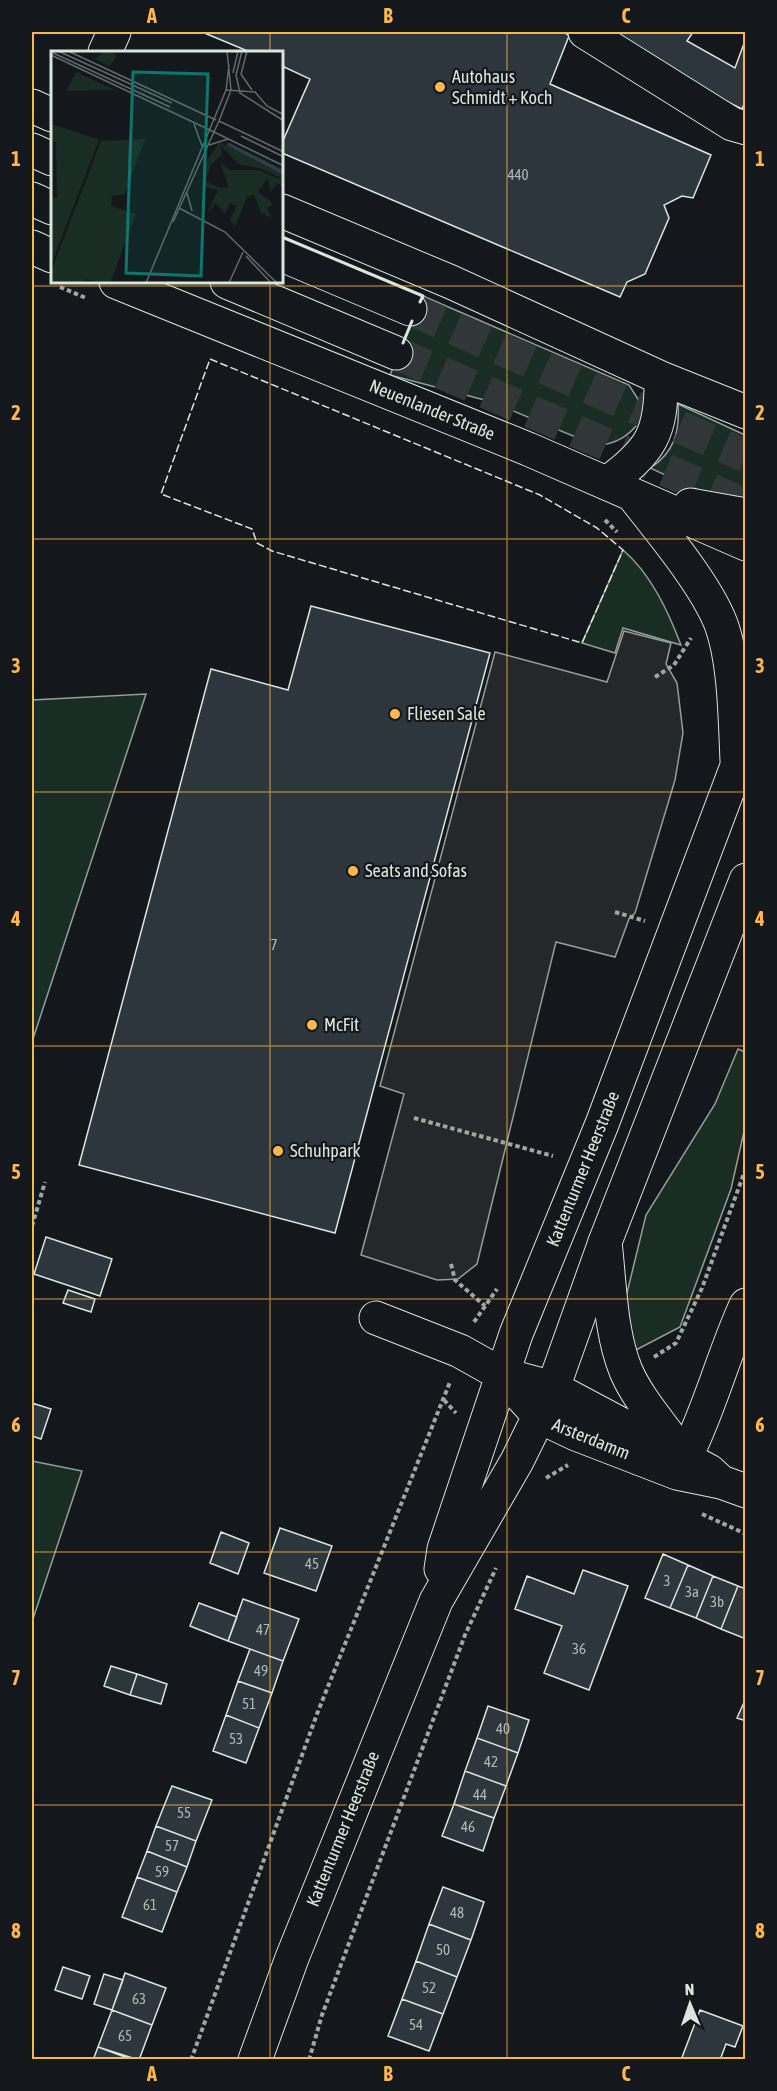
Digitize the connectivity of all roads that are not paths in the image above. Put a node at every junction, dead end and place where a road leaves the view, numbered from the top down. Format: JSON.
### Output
{"nodes":[{"id":1,"x":114,"y":32,"type":"edge"},
{"id":2,"x":585,"y":32,"type":"edge"},
{"id":3,"x":105,"y":51,"type":"edge"},
{"id":4,"x":32,"y":106,"type":"edge"},
{"id":5,"x":51,"y":115,"type":"edge"},
{"id":6,"x":746,"y":128,"type":"edge"},
{"id":7,"x":32,"y":150,"type":"edge"},
{"id":8,"x":51,"y":159,"type":"edge"},
{"id":9,"x":32,"y":199,"type":"edge"},
{"id":10,"x":51,"y":208,"type":"edge"},
{"id":11,"x":284,"y":212,"type":"edge"},
{"id":12,"x":32,"y":247,"type":"edge"},
{"id":13,"x":51,"y":256,"type":"edge"},
{"id":14,"x":284,"y":256,"type":"edge"},
{"id":15,"x":121,"y":284,"type":"edge"},
{"id":16,"x":232,"y":284,"type":"edge"},
{"id":17,"x":410,"y":309,"type":"tunnel mouth"},
{"id":18,"x":396,"y":354,"type":"tunnel mouth"},
{"id":19,"x":661,"y":378,"type":"junction"},
{"id":20,"x":746,"y":412,"type":"edge"},
{"id":21,"x":620,"y":489,"type":"junction"},
{"id":22,"x":746,"y":515,"type":"edge"},
{"id":23,"x":746,"y":544,"type":"edge"},
{"id":24,"x":742,"y":751,"type":"edge"},
{"id":25,"x":746,"y":880,"type":"edge"},
{"id":26,"x":605,"y":1242,"type":"junction"},
{"id":27,"x":746,"y":1305,"type":"edge"},
{"id":28,"x":376,"y":1318,"type":"dead end"},
{"id":29,"x":501,"y":1374,"type":"junction"},
{"id":30,"x":553,"y":1388,"type":"junction"},
{"id":31,"x":540,"y":1417,"type":"junction"},
{"id":32,"x":685,"y":1458,"type":"junction"},
{"id":33,"x":733,"y":1486,"type":"edge"},
{"id":34,"x":435,"y":1600,"type":"junction"},
{"id":35,"x":255,"y":2060,"type":"edge"}],
"edges":[{"from":1,"to":3,"type":"main road"},
{"from":2,"to":6,"type":"main road"},
{"from":4,"to":5,"type":"main road"},
{"from":7,"to":8,"type":"main road"},
{"from":9,"to":10,"type":"main road"},
{"from":11,"to":19,"type":"main road"},
{"from":12,"to":13,"type":"main road"},
{"from":14,"to":17,"type":"main road"},
{"from":15,"to":21,"type":"main road","name":"Neuenlander Straße"},
{"from":16,"to":18,"type":"main road"},
{"from":19,"to":20,"type":"main road"},
{"from":19,"to":21,"type":"main road"},
{"from":21,"to":22,"type":"main road"},
{"from":21,"to":23,"type":"main road","name":"Neuenlander Straße"},
{"from":21,"to":24,"type":"main road"},
{"from":24,"to":29,"type":"main road","name":"Kattenturmer Heerstraße"},
{"from":25,"to":26,"type":"main road","name":"Kattenturmer Heerstraße"},
{"from":26,"to":30,"type":"main road","name":"Kattenturmer Heerstraße"},
{"from":26,"to":32,"type":"main road","name":"Arsterdamm"},
{"from":27,"to":32,"type":"main road"},
{"from":28,"to":29,"type":"main road"},
{"from":29,"to":30,"type":"main road","name":"Arsterdamm"},
{"from":29,"to":31,"type":"main road","name":"Arsterdamm"},
{"from":29,"to":34,"type":"main road","name":"Kattenturmer Heerstraße"},
{"from":30,"to":31,"type":"main road","name":"Kattenturmer Heerstraße"},
{"from":30,"to":32,"type":"main road","name":"Arsterdamm"},
{"from":31,"to":33,"type":"main road","name":"Arsterdamm"},
{"from":31,"to":34,"type":"main road","name":"Kattenturmer Heerstraße"},
{"from":32,"to":33,"type":"main road","name":"Arsterdamm"},
{"from":34,"to":35,"type":"main road","name":"Kattenturmer Heerstraße"}]}
